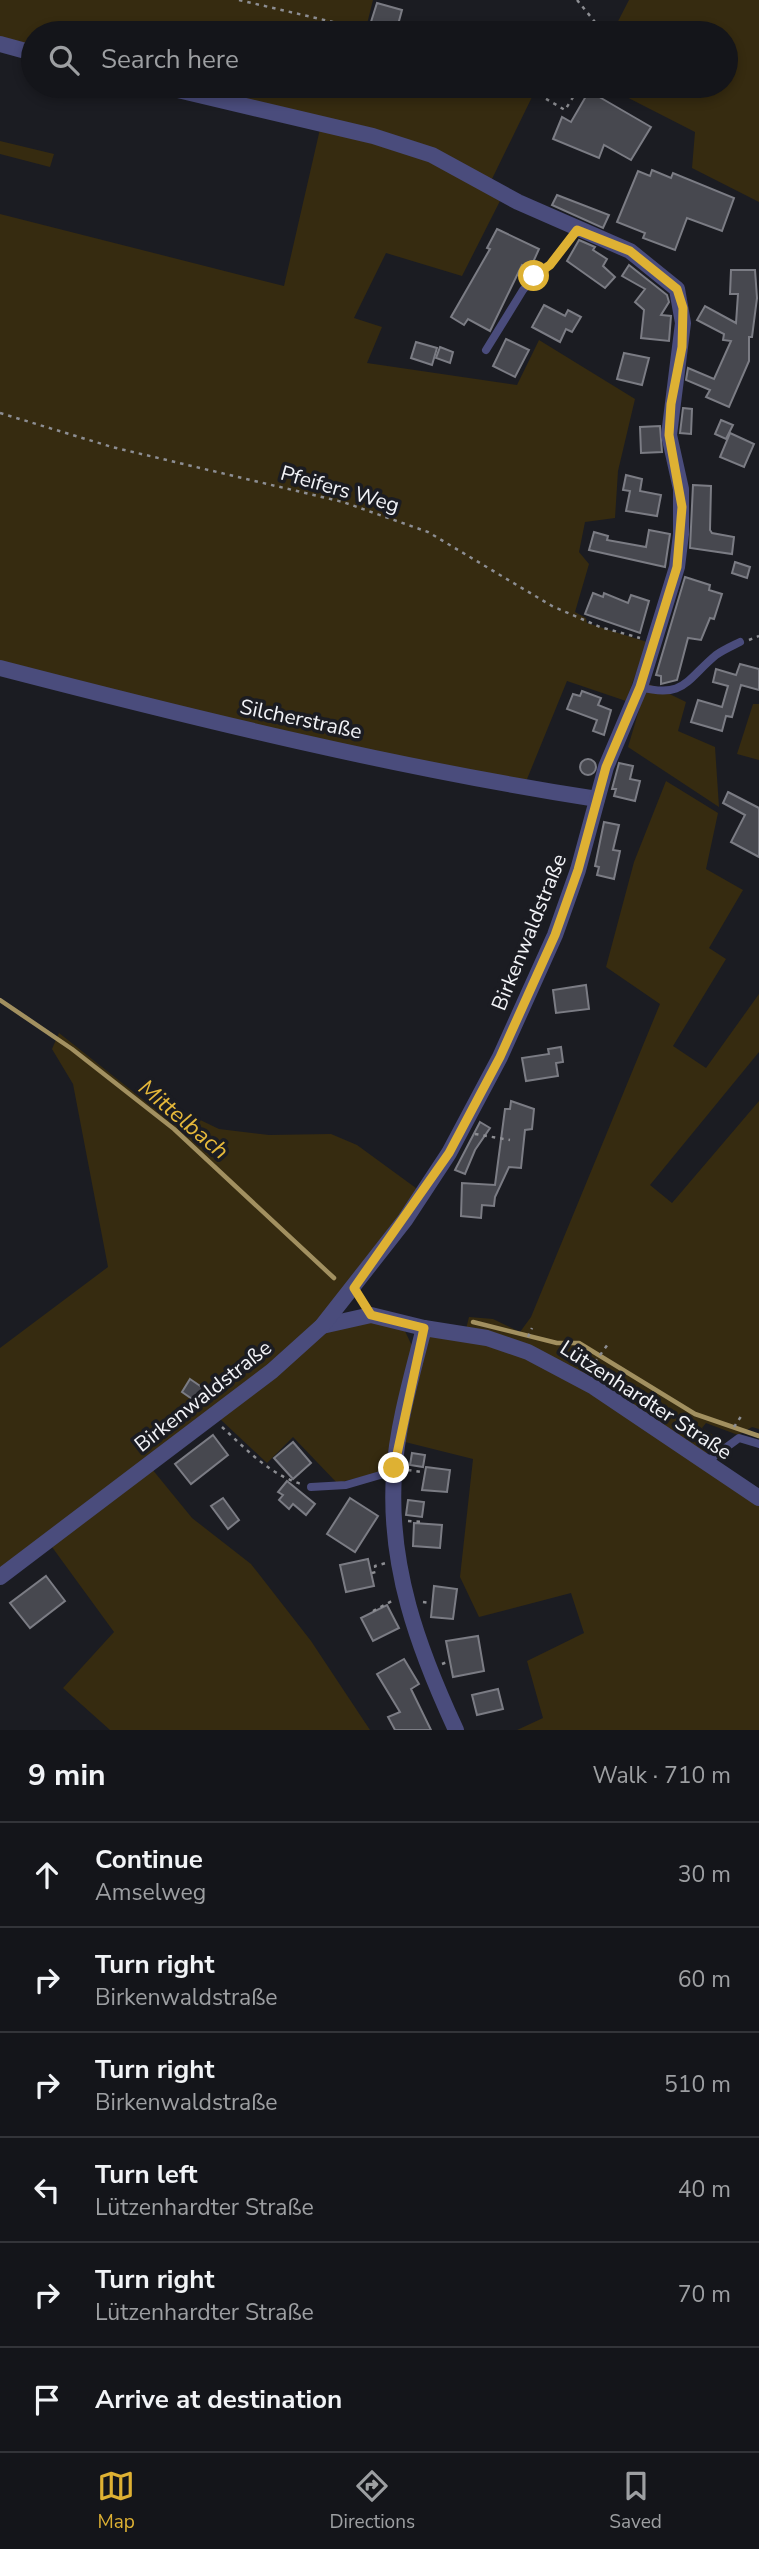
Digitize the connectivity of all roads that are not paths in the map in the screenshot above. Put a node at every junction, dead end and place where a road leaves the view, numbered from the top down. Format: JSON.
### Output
{"nodes":[{"id":1,"x":0,"y":44,"type":"edge"},
{"id":2,"x":21,"y":50,"type":"edge"},
{"id":3,"x":212,"y":98,"type":"edge"},
{"id":4,"x":577,"y":230,"type":"junction"},
{"id":5,"x":486,"y":350,"type":"dead end"},
{"id":6,"x":740,"y":642,"type":"dead end"},
{"id":7,"x":0,"y":668,"type":"edge"},
{"id":8,"x":640,"y":687,"type":"junction"},
{"id":9,"x":597,"y":799,"type":"junction"},
{"id":10,"x":354,"y":1288,"type":"junction"},
{"id":11,"x":371,"y":1315,"type":"junction"},
{"id":12,"x":322,"y":1325,"type":"junction"},
{"id":13,"x":424,"y":1328,"type":"junction"},
{"id":14,"x":759,"y":1444,"type":"edge"},
{"id":15,"x":705,"y":1463,"type":"junction"},
{"id":16,"x":394,"y":1471,"type":"junction"},
{"id":17,"x":311,"y":1487,"type":"road end"},
{"id":18,"x":759,"y":1498,"type":"edge"},
{"id":19,"x":0,"y":1577,"type":"edge"},
{"id":20,"x":456,"y":1730,"type":"edge"}],
"edges":[{"from":1,"to":2,"type":"street"},
{"from":3,"to":4,"type":"street","name":"Birkenwaldstraße"},
{"from":4,"to":5,"type":"lane"},
{"from":4,"to":8,"type":"street","name":"Birkenwaldstraße"},
{"from":6,"to":8,"type":"lane"},
{"from":7,"to":9,"type":"street","name":"Silcherstraße"},
{"from":8,"to":9,"type":"street","name":"Birkenwaldstraße"},
{"from":9,"to":10,"type":"street","name":"Birkenwaldstraße"},
{"from":10,"to":11,"type":"street"},
{"from":10,"to":12,"type":"street","name":"Birkenwaldstraße"},
{"from":11,"to":12,"type":"street","name":"Lützenhardter Straße"},
{"from":11,"to":13,"type":"street","name":"Lützenhardter Straße"},
{"from":12,"to":19,"type":"street","name":"Birkenwaldstraße"},
{"from":13,"to":15,"type":"street","name":"Lützenhardter Straße"},
{"from":13,"to":16,"type":"street"},
{"from":14,"to":15,"type":"lane"},
{"from":15,"to":18,"type":"street","name":"Lützenhardter Straße"},
{"from":16,"to":17,"type":"lane"},
{"from":16,"to":20,"type":"street"}]}
